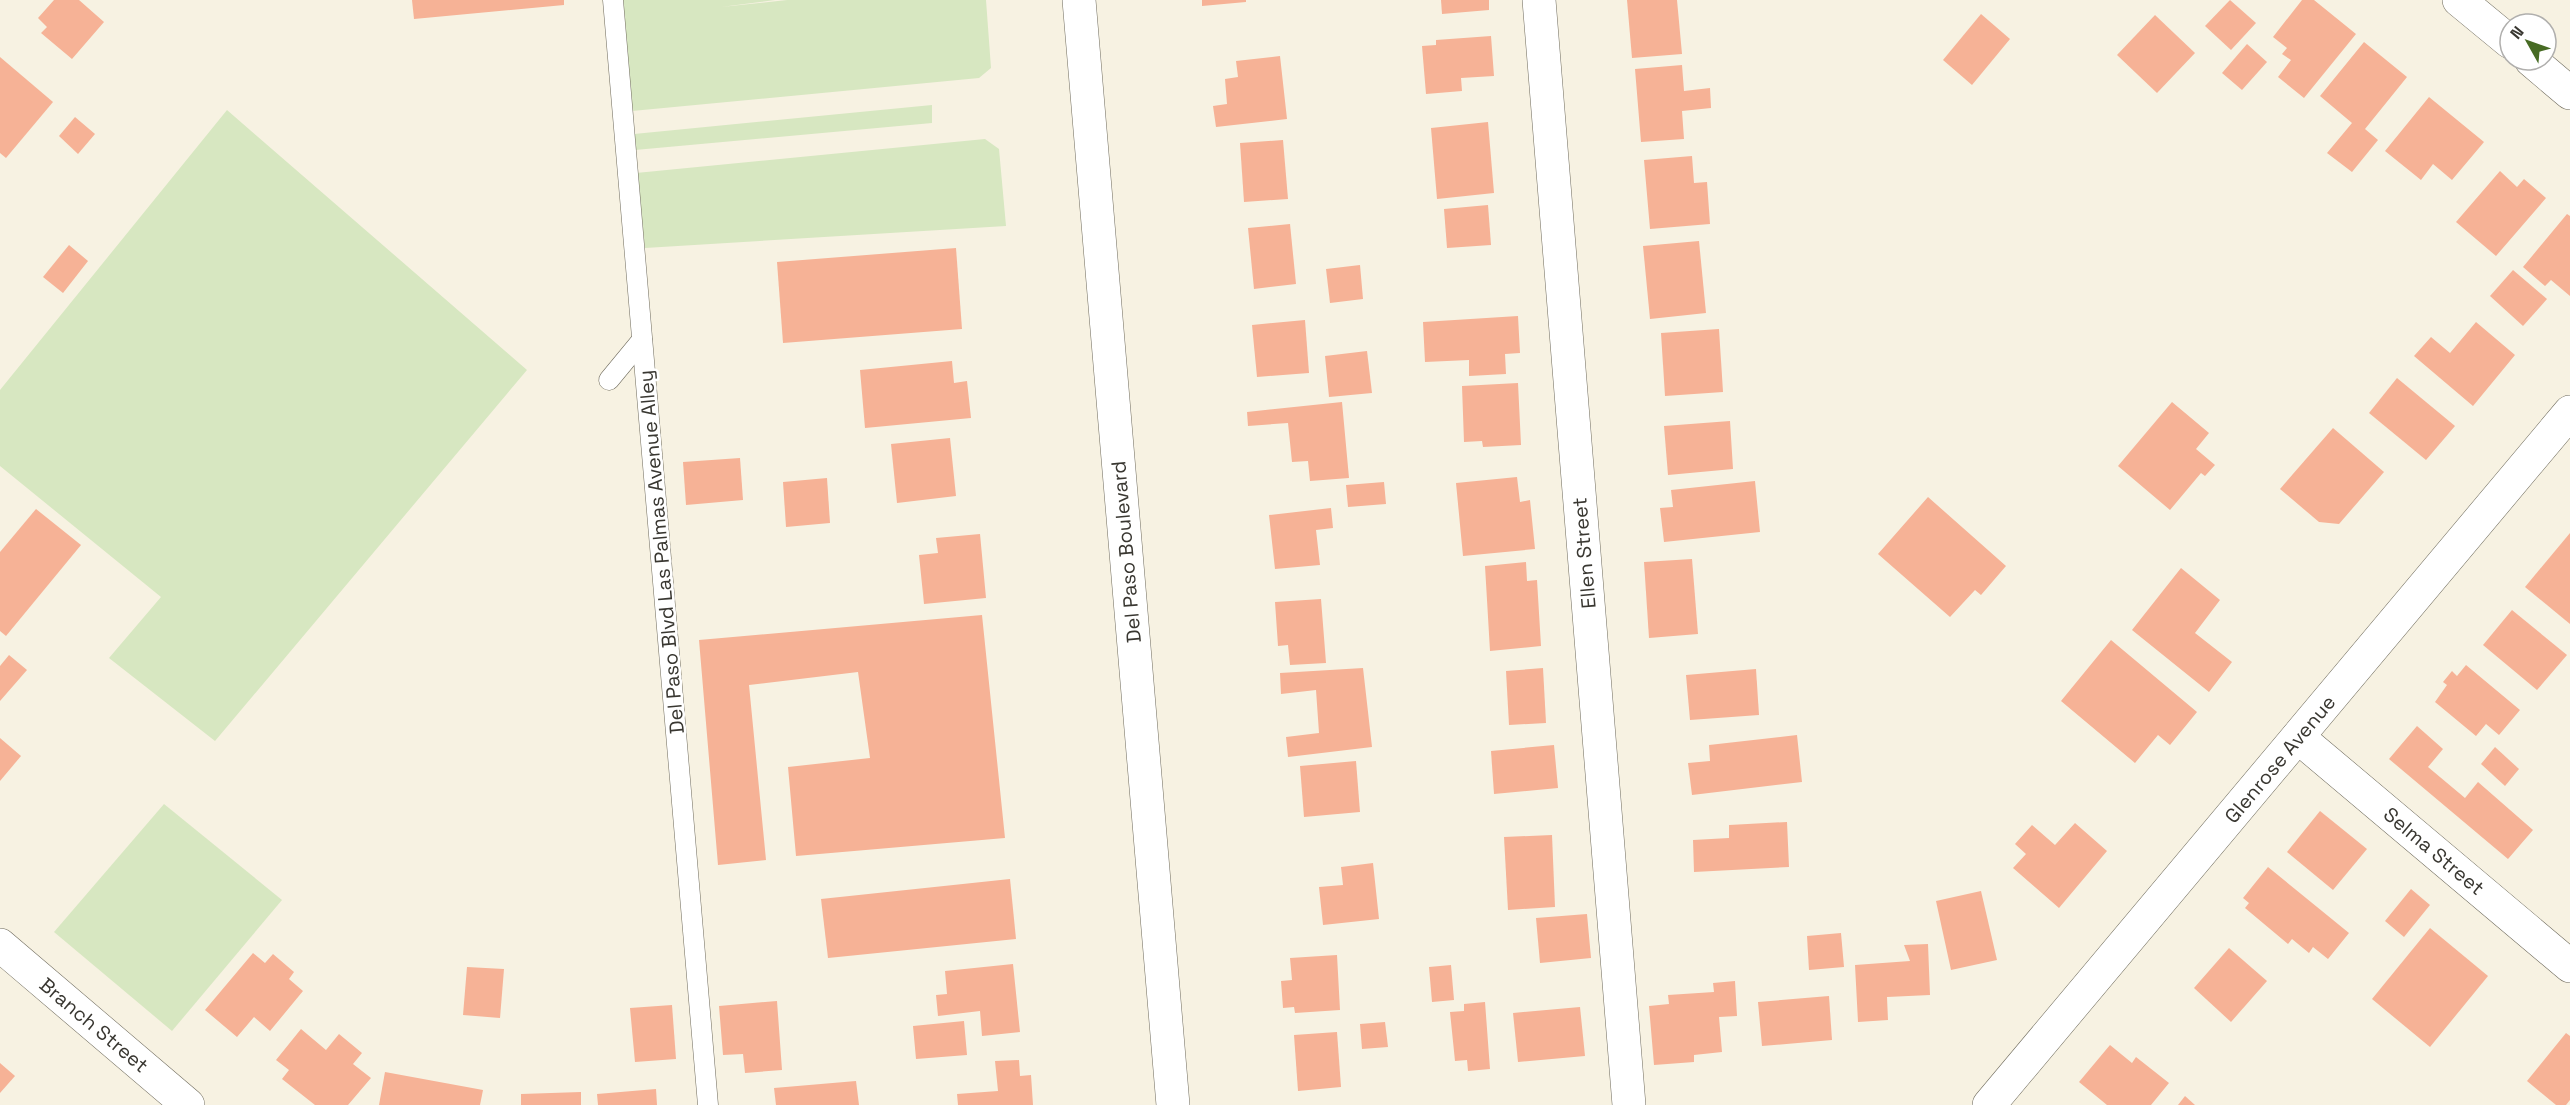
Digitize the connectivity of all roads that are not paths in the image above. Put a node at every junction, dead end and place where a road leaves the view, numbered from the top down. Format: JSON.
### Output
{"nodes":[{"id":1,"x":613,"y":0,"type":"edge"},
{"id":2,"x":1078,"y":0,"type":"edge"},
{"id":3,"x":1539,"y":0,"type":"edge"},
{"id":4,"x":2460,"y":0,"type":"edge"},
{"id":5,"x":2498,"y":32,"type":"edge"},
{"id":6,"x":2545,"y":72,"type":"edge"},
{"id":7,"x":2570,"y":93,"type":"edge"},
{"id":8,"x":642,"y":340,"type":"junction"},
{"id":9,"x":609,"y":380,"type":"dead end"},
{"id":10,"x":2570,"y":412,"type":"edge"},
{"id":11,"x":2298,"y":737,"type":"junction"},
{"id":12,"x":0,"y":945,"type":"edge"},
{"id":13,"x":2570,"y":966,"type":"edge"},
{"id":14,"x":188,"y":1105,"type":"edge"},
{"id":15,"x":708,"y":1105,"type":"edge"},
{"id":16,"x":1173,"y":1105,"type":"edge"},
{"id":17,"x":1629,"y":1105,"type":"edge"},
{"id":18,"x":1989,"y":1105,"type":"edge"}],
"edges":[{"from":1,"to":8,"type":"lane","name":"Del Paso Blvd Las Palmas Avenue Alley"},
{"from":2,"to":16,"type":"street","name":"Del Paso Boulevard"},
{"from":3,"to":17,"type":"street","name":"Ellen Street"},
{"from":4,"to":5,"type":"street"},
{"from":6,"to":7,"type":"street"},
{"from":8,"to":9,"type":"lane"},
{"from":8,"to":15,"type":"lane","name":"Del Paso Blvd Las Palmas Avenue Alley"},
{"from":10,"to":11,"type":"street","name":"Glenrose Avenue"},
{"from":11,"to":13,"type":"street","name":"Selma Street"},
{"from":11,"to":18,"type":"street","name":"Glenrose Avenue"},
{"from":12,"to":14,"type":"street","name":"Branch Street"}]}
